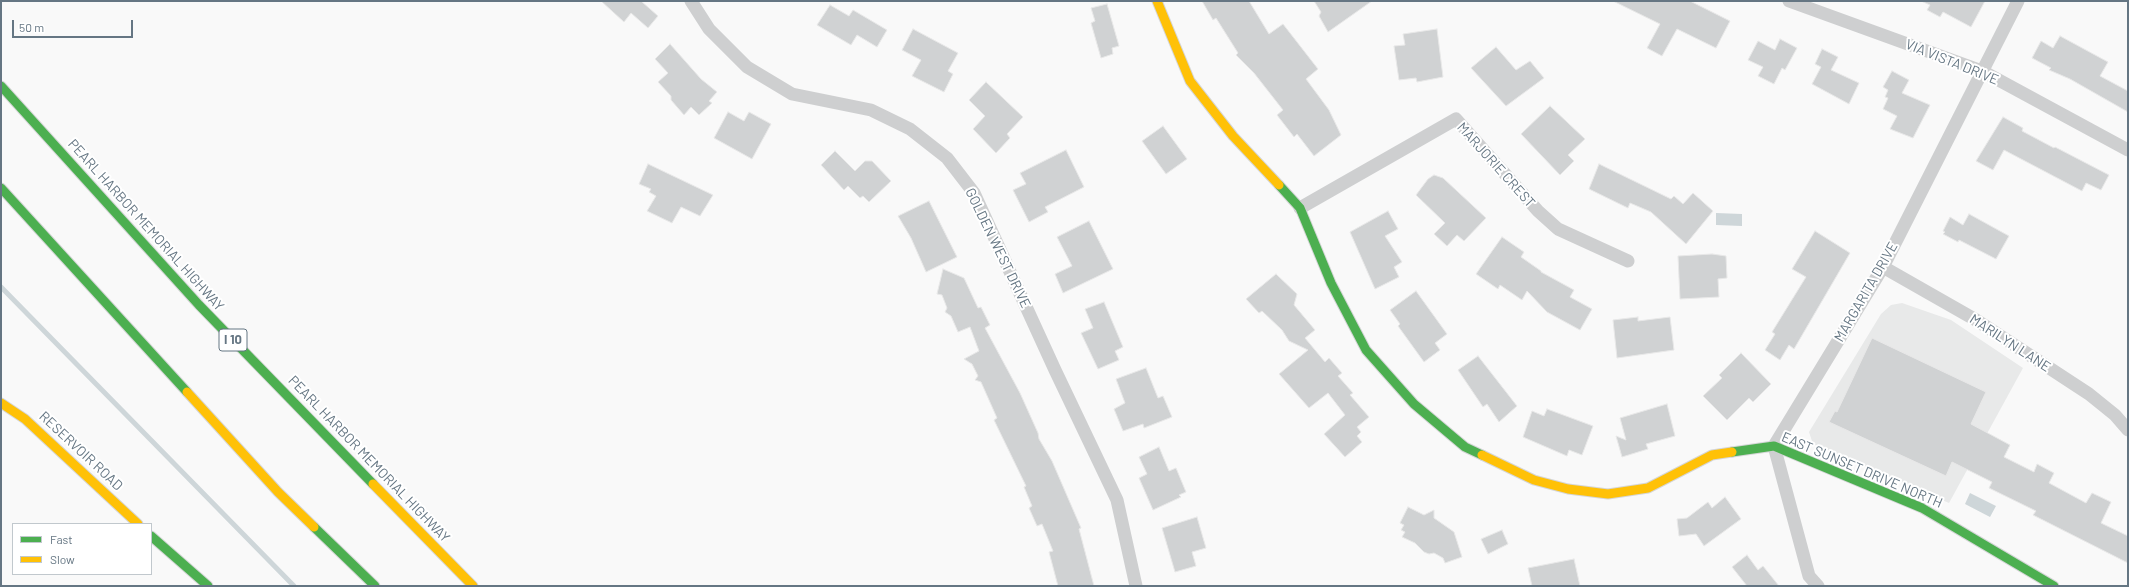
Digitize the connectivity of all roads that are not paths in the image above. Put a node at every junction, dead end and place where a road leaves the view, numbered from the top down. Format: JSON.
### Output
{"nodes":[{"id":1,"x":691,"y":1,"type":"edge"},
{"id":2,"x":1157,"y":1,"type":"edge"},
{"id":3,"x":1789,"y":1,"type":"edge"},
{"id":4,"x":2018,"y":1,"type":"edge"},
{"id":5,"x":1982,"y":71,"type":"junction"},
{"id":6,"x":1,"y":86,"type":"edge"},
{"id":7,"x":2128,"y":150,"type":"edge"},
{"id":8,"x":1,"y":188,"type":"edge"},
{"id":9,"x":1300,"y":208,"type":"junction"},
{"id":10,"x":1628,"y":261,"type":"dead end"},
{"id":11,"x":1883,"y":267,"type":"junction"},
{"id":12,"x":1,"y":403,"type":"edge"},
{"id":13,"x":2128,"y":430,"type":"edge"},
{"id":14,"x":1774,"y":446,"type":"junction"},
{"id":15,"x":137,"y":523,"type":"edge"},
{"id":16,"x":152,"y":537,"type":"edge"},
{"id":17,"x":208,"y":586,"type":"edge"},
{"id":18,"x":375,"y":586,"type":"edge"},
{"id":19,"x":473,"y":586,"type":"edge"},
{"id":20,"x":1136,"y":586,"type":"edge"},
{"id":21,"x":1818,"y":586,"type":"edge"},
{"id":22,"x":2054,"y":586,"type":"edge"}],
"edges":[{"from":1,"to":20,"type":"street","name":"GOLDEN WEST DRIVE"},
{"from":2,"to":9,"type":"main road","name":"EAST SUNSET DRIVE NORTH"},
{"from":3,"to":5,"type":"street","name":"VIA VISTA DRIVE"},
{"from":4,"to":5,"type":"street","name":"MARGARITA DRIVE"},
{"from":5,"to":7,"type":"street","name":"VIA VISTA DRIVE"},
{"from":5,"to":11,"type":"street","name":"MARGARITA DRIVE"},
{"from":6,"to":19,"type":"main road","name":"PEARL HARBOR MEMORIAL HIGHWAY","number":"I 10"},
{"from":8,"to":18,"type":"main road"},
{"from":9,"to":10,"type":"street","name":"MARJORIE CREST"},
{"from":9,"to":14,"type":"main road","name":"EAST SUNSET DRIVE NORTH"},
{"from":11,"to":13,"type":"street","name":"MARILYN LANE"},
{"from":11,"to":14,"type":"street","name":"MARGARITA DRIVE"},
{"from":12,"to":15,"type":"main road","name":"RESERVOIR ROAD"},
{"from":14,"to":21,"type":"street"},
{"from":14,"to":22,"type":"main road","name":"EAST SUNSET DRIVE NORTH"},
{"from":16,"to":17,"type":"main road"}]}
